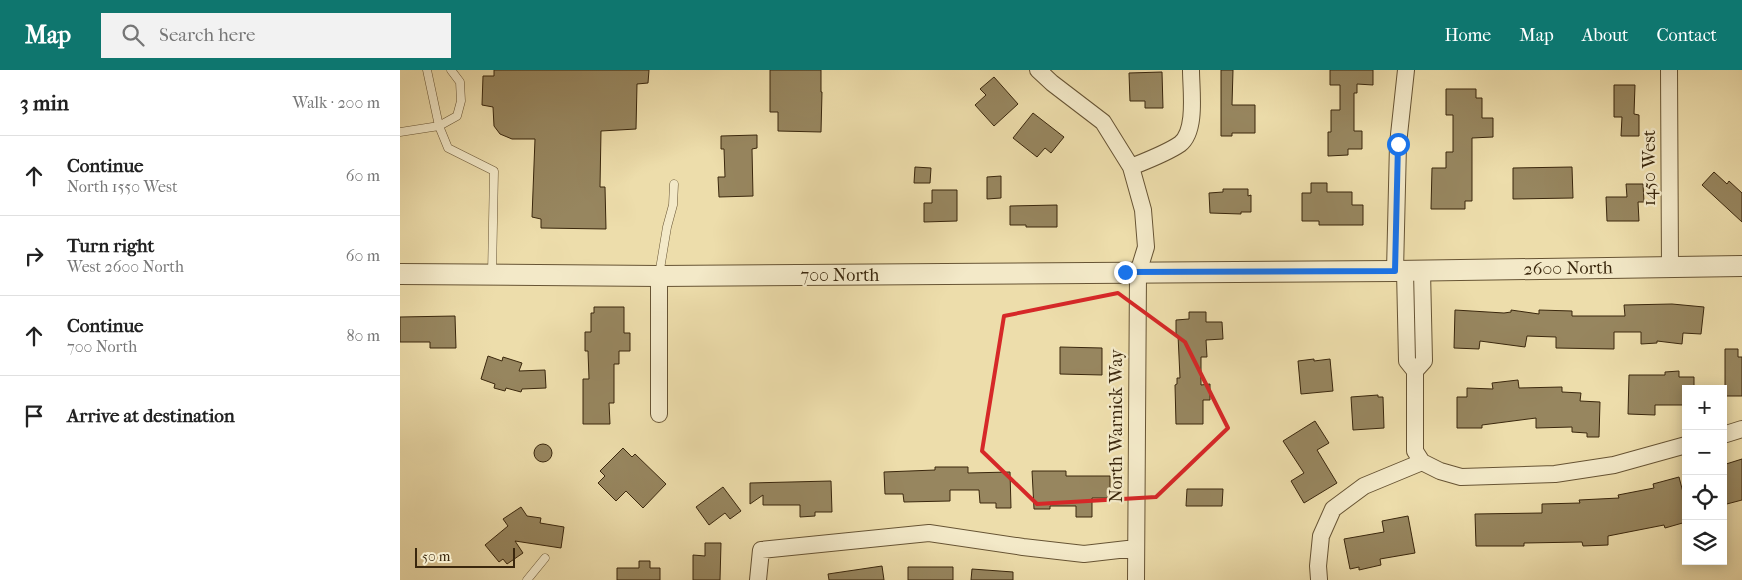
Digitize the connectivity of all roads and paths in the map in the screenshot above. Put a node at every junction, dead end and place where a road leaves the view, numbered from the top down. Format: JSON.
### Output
{"nodes":[{"id":1,"x":427,"y":70,"type":"edge"},
{"id":2,"x":451,"y":70,"type":"edge"},
{"id":3,"x":1038,"y":70,"type":"edge"},
{"id":4,"x":1191,"y":70,"type":"edge"},
{"id":5,"x":1406,"y":70,"type":"edge"},
{"id":6,"x":1668,"y":70,"type":"edge"},
{"id":7,"x":439,"y":126,"type":"junction"},
{"id":8,"x":400,"y":132,"type":"edge"},
{"id":9,"x":1131,"y":167,"type":"junction"},
{"id":10,"x":674,"y":184,"type":"dead end"},
{"id":11,"x":1670,"y":266,"type":"junction"},
{"id":12,"x":1742,"y":266,"type":"edge"},
{"id":13,"x":1407,"y":271,"type":"junction"},
{"id":14,"x":1138,"y":272,"type":"junction"},
{"id":15,"x":1280,"y":272,"type":"joint"},
{"id":16,"x":400,"y":274,"type":"edge"},
{"id":17,"x":492,"y":274,"type":"junction"},
{"id":18,"x":659,"y":276,"type":"junction"},
{"id":19,"x":659,"y":414,"type":"dead end"},
{"id":20,"x":1742,"y":429,"type":"edge"},
{"id":21,"x":1727,"y":434,"type":"edge"},
{"id":22,"x":1682,"y":446,"type":"edge"},
{"id":23,"x":1422,"y":462,"type":"junction"},
{"id":24,"x":1136,"y":548,"type":"junction"},
{"id":25,"x":545,"y":558,"type":"dead end"},
{"id":26,"x":528,"y":580,"type":"edge"},
{"id":27,"x":758,"y":580,"type":"edge"},
{"id":28,"x":1136,"y":580,"type":"edge"},
{"id":29,"x":1319,"y":580,"type":"edge"}],
"edges":[{"from":1,"to":7,"type":"lane"},
{"from":2,"to":7,"type":"lane"},
{"from":3,"to":9,"type":"street","name":"North Warnick Way"},
{"from":4,"to":9,"type":"street"},
{"from":5,"to":13,"type":"street"},
{"from":6,"to":11,"type":"street","name":"1450 West"},
{"from":7,"to":8,"type":"lane"},
{"from":7,"to":17,"type":"lane"},
{"from":9,"to":14,"type":"street","name":"North Warnick Way"},
{"from":10,"to":18,"type":"lane"},
{"from":11,"to":12,"type":"street","name":"2600 North"},
{"from":11,"to":13,"type":"street","name":"2600 North"},
{"from":13,"to":15,"type":"street","name":"2600 North"},
{"from":13,"to":23,"type":"street"},
{"from":14,"to":15,"type":"street","name":"700 North"},
{"from":14,"to":18,"type":"street","name":"700 North"},
{"from":14,"to":24,"type":"street","name":"North Warnick Way"},
{"from":16,"to":17,"type":"street","name":"700 North"},
{"from":17,"to":18,"type":"street","name":"700 North"},
{"from":18,"to":19,"type":"street"},
{"from":20,"to":21,"type":"street"},
{"from":22,"to":23,"type":"street"},
{"from":23,"to":29,"type":"street"},
{"from":24,"to":27,"type":"street"},
{"from":24,"to":28,"type":"street","name":"North Warnick Way"},
{"from":25,"to":26,"type":"lane"}]}
